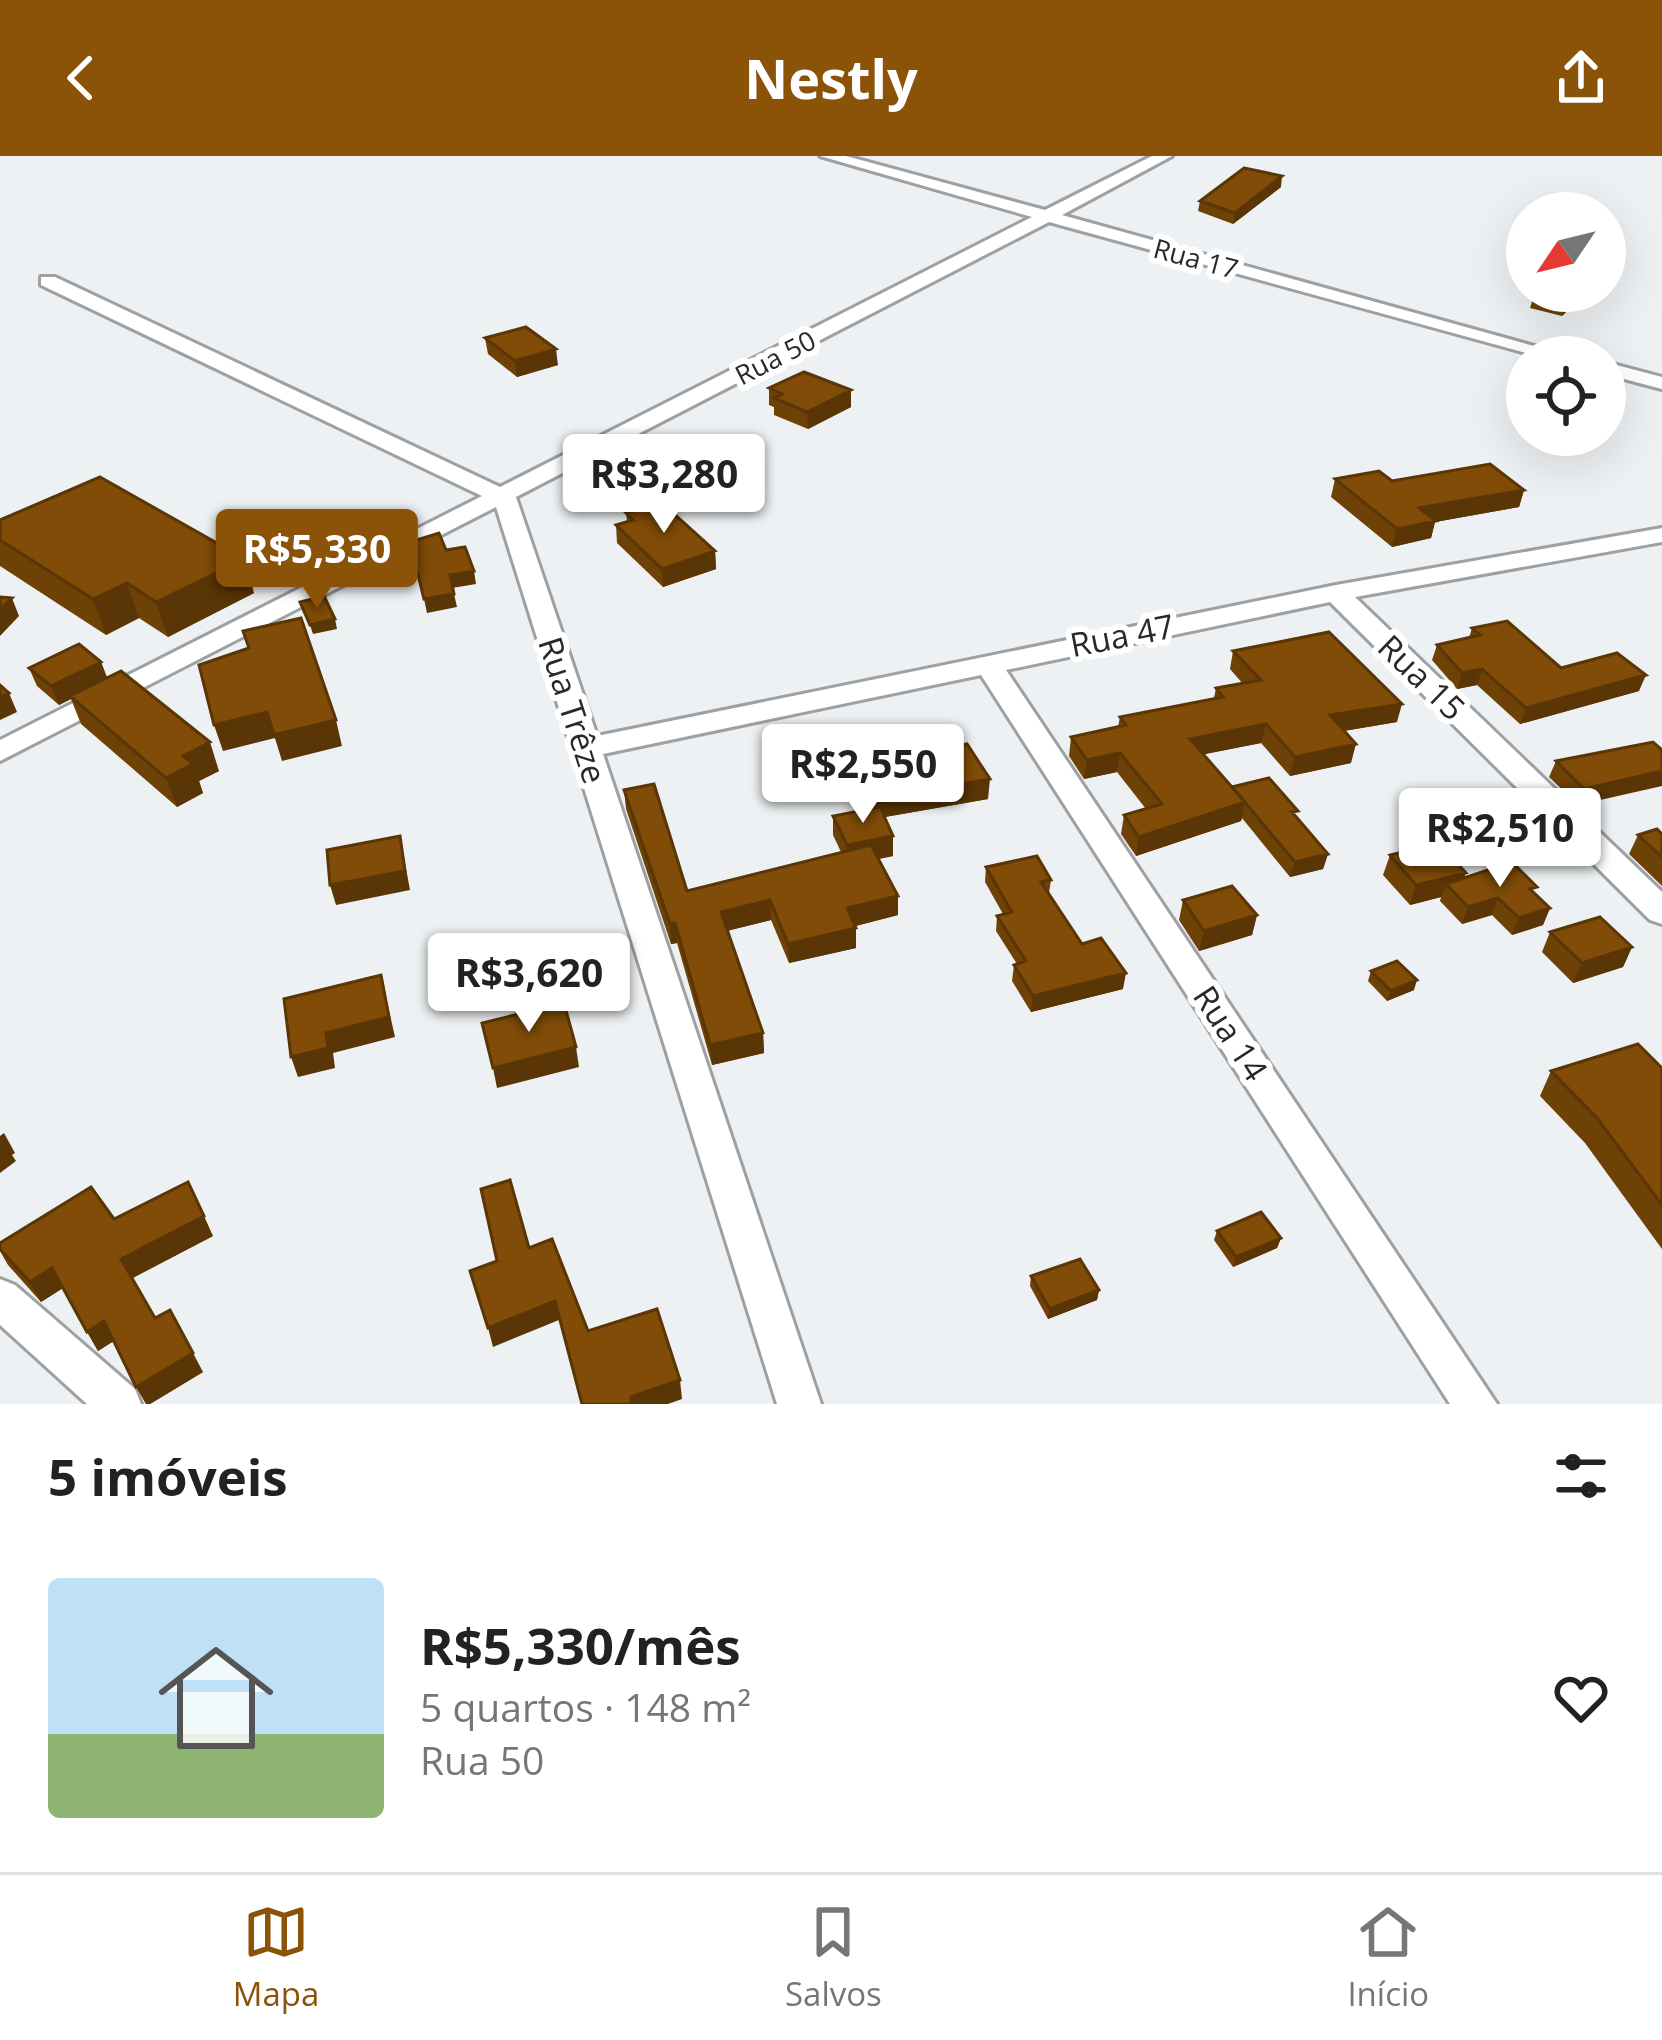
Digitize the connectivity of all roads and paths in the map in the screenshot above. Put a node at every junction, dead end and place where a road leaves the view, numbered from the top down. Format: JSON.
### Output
{"nodes":[{"id":1,"x":828,"y":156,"type":"edge"},
{"id":2,"x":1164,"y":156,"type":"edge"},
{"id":3,"x":1045,"y":217,"type":"junction"},
{"id":4,"x":48,"y":281,"type":"dead end"},
{"id":5,"x":1506,"y":341,"type":"edge"},
{"id":6,"x":1626,"y":374,"type":"edge"},
{"id":7,"x":1662,"y":383,"type":"edge"},
{"id":8,"x":505,"y":498,"type":"junction"},
{"id":9,"x":1659,"y":538,"type":"edge"},
{"id":10,"x":1336,"y":593,"type":"junction"},
{"id":11,"x":987,"y":662,"type":"junction"},
{"id":12,"x":585,"y":748,"type":"junction"},
{"id":13,"x":0,"y":752,"type":"edge"},
{"id":14,"x":1662,"y":912,"type":"edge"},
{"id":15,"x":0,"y":1298,"type":"edge"},
{"id":16,"x":118,"y":1404,"type":"edge"},
{"id":17,"x":799,"y":1404,"type":"edge"},
{"id":18,"x":1475,"y":1404,"type":"edge"}],
"edges":[{"from":1,"to":3,"type":"street","name":"Rua 17"},
{"from":2,"to":3,"type":"street","name":"Rua 50"},
{"from":3,"to":5,"type":"street","name":"Rua 17"},
{"from":3,"to":8,"type":"street","name":"Rua 50"},
{"from":4,"to":8,"type":"street"},
{"from":6,"to":7,"type":"street"},
{"from":8,"to":12,"type":"street","name":"Rua Trêze"},
{"from":8,"to":13,"type":"street","name":"Rua 50"},
{"from":9,"to":10,"type":"street","name":"Rua 47"},
{"from":10,"to":11,"type":"street","name":"Rua 47"},
{"from":10,"to":14,"type":"street","name":"Rua 15"},
{"from":11,"to":12,"type":"street","name":"Rua 47"},
{"from":11,"to":18,"type":"street","name":"Rua 14"},
{"from":12,"to":17,"type":"street","name":"Rua Trêze"},
{"from":15,"to":16,"type":"street"}]}
